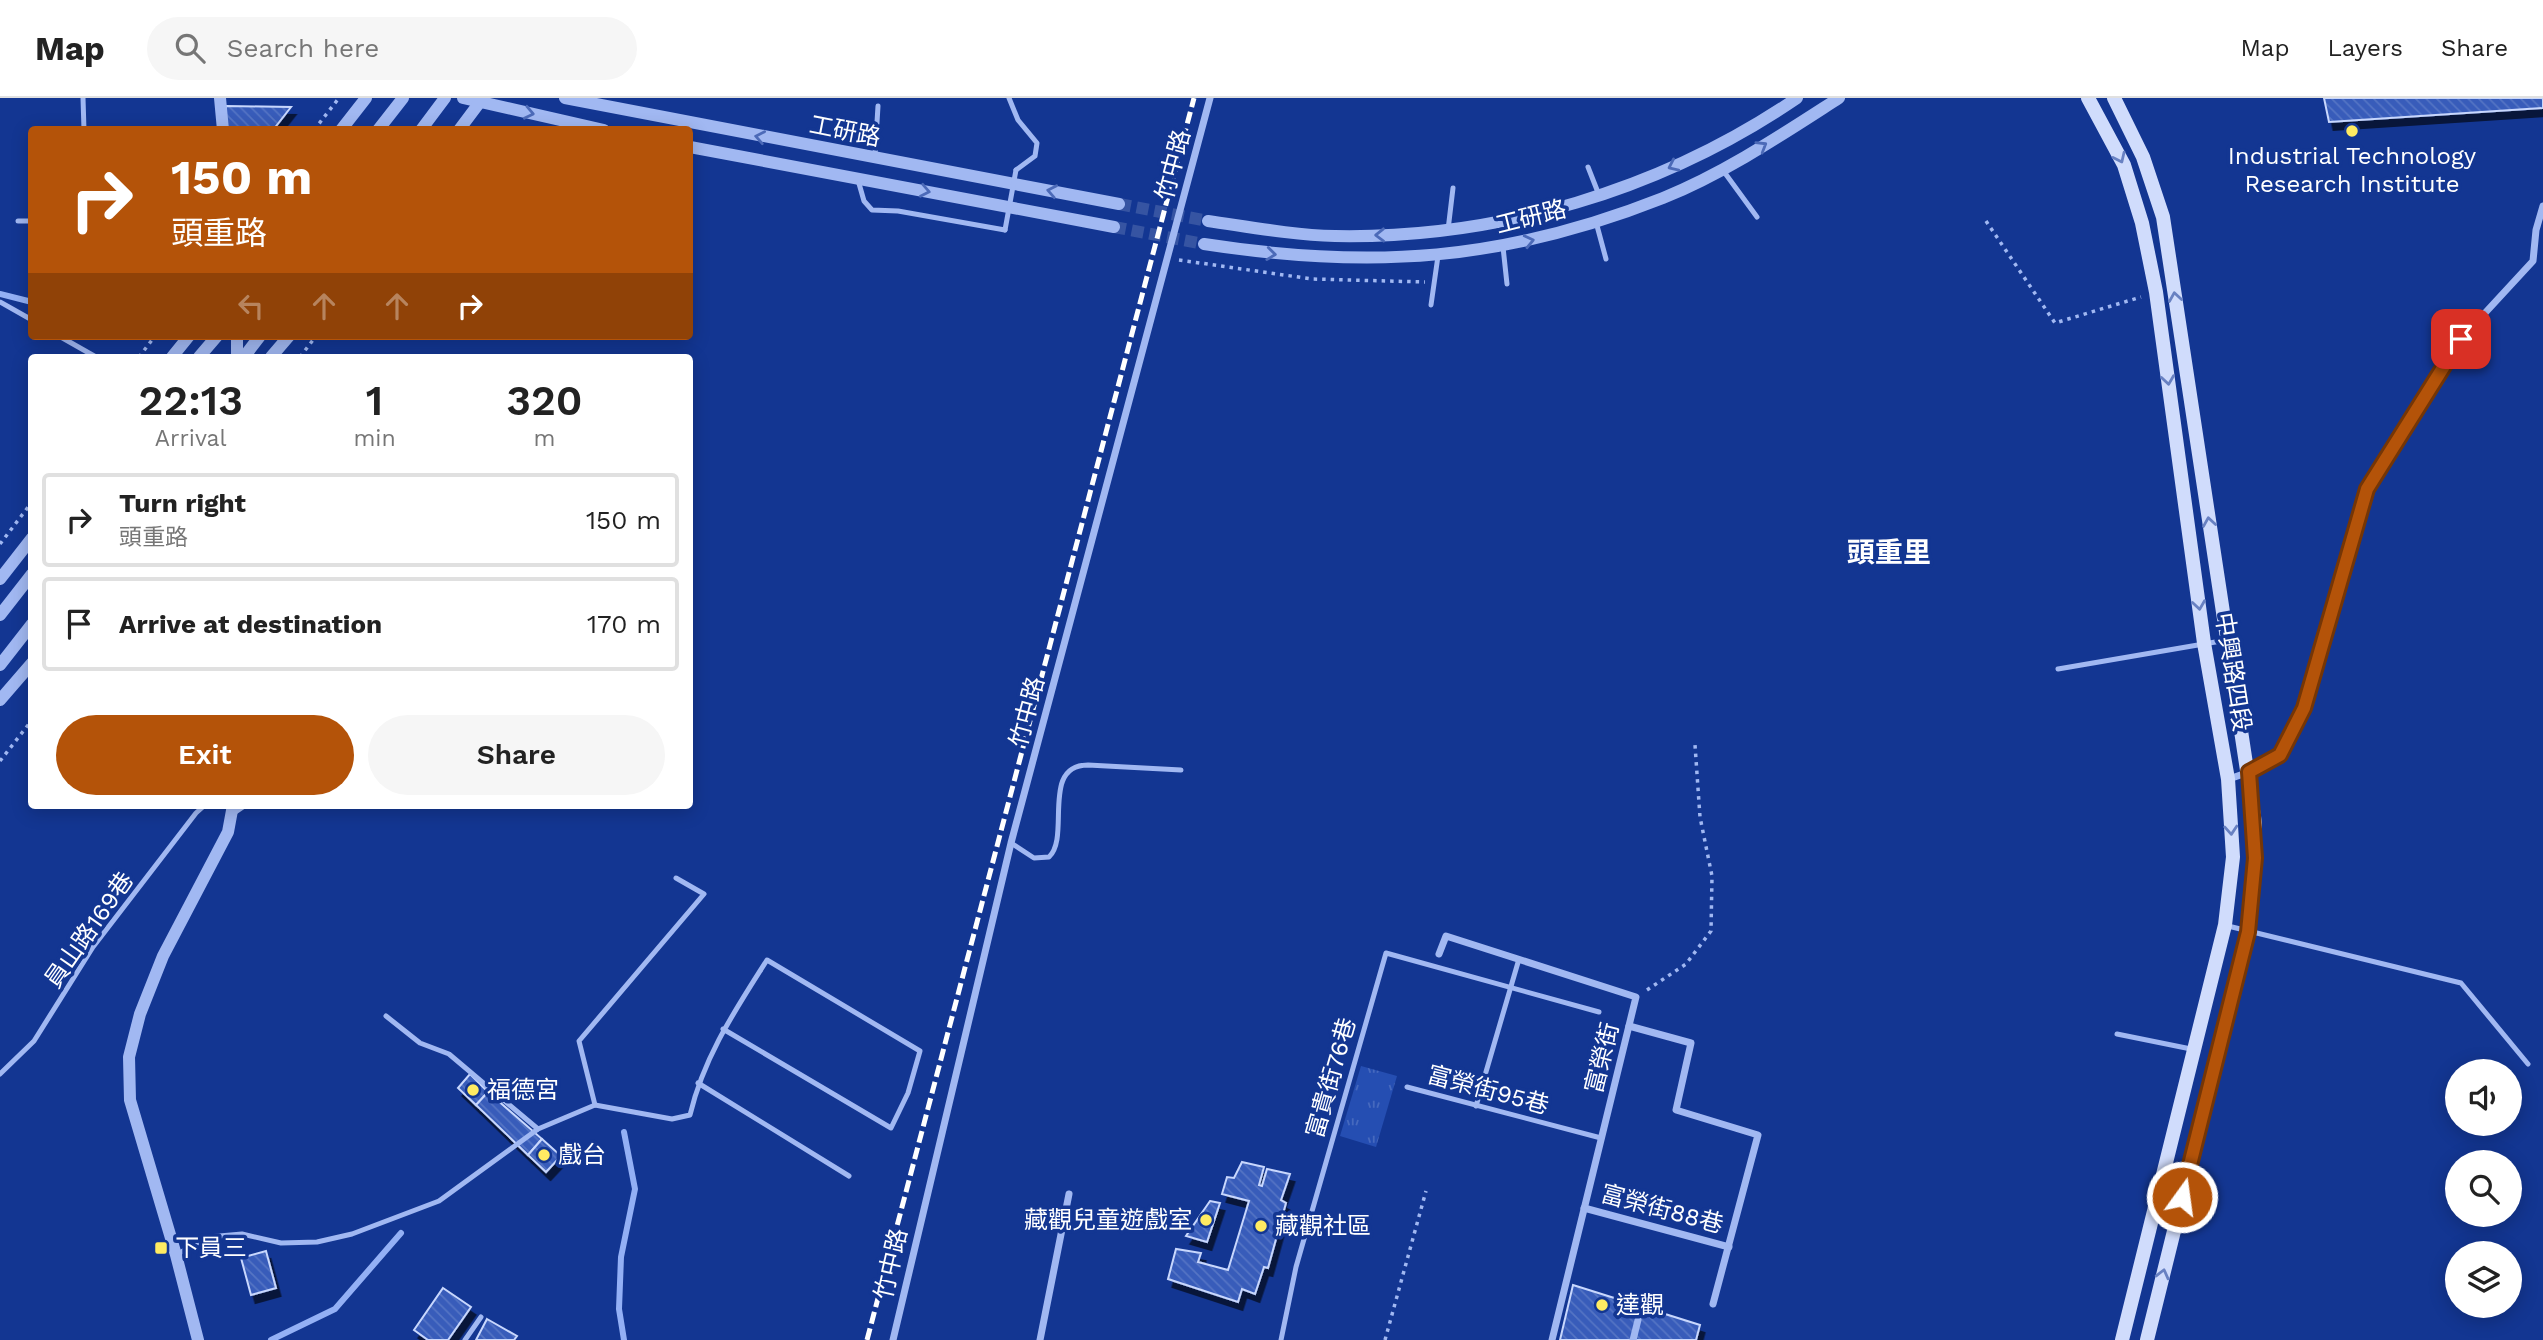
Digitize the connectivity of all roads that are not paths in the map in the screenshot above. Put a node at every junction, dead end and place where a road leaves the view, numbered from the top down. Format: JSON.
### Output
{"nodes":[{"id":1,"x":83,"y":98,"type":"edge"},
{"id":2,"x":220,"y":98,"type":"edge"},
{"id":3,"x":366,"y":98,"type":"edge"},
{"id":4,"x":403,"y":98,"type":"edge"},
{"id":5,"x":445,"y":98,"type":"edge"},
{"id":6,"x":463,"y":98,"type":"edge"},
{"id":7,"x":565,"y":98,"type":"edge"},
{"id":8,"x":1009,"y":98,"type":"edge"},
{"id":9,"x":1210,"y":98,"type":"edge"},
{"id":10,"x":1797,"y":98,"type":"edge"},
{"id":11,"x":1839,"y":98,"type":"edge"},
{"id":12,"x":2088,"y":98,"type":"edge"},
{"id":13,"x":2114,"y":98,"type":"edge"},
{"id":14,"x":482,"y":100,"type":"edge"},
{"id":15,"x":878,"y":106,"type":"dead end"},
{"id":16,"x":84,"y":126,"type":"edge"},
{"id":17,"x":223,"y":126,"type":"edge"},
{"id":18,"x":344,"y":126,"type":"edge"},
{"id":19,"x":381,"y":126,"type":"edge"},
{"id":20,"x":424,"y":126,"type":"edge"},
{"id":21,"x":462,"y":126,"type":"edge"},
{"id":22,"x":588,"y":126,"type":"edge"},
{"id":23,"x":693,"y":148,"type":"edge"},
{"id":24,"x":875,"y":158,"type":"junction"},
{"id":25,"x":1588,"y":167,"type":"dead end"},
{"id":26,"x":1722,"y":169,"type":"junction"},
{"id":27,"x":858,"y":178,"type":"junction"},
{"id":28,"x":1453,"y":188,"type":"dead end"},
{"id":29,"x":1598,"y":195,"type":"junction"},
{"id":30,"x":1119,"y":204,"type":"tunnel mouth"},
{"id":31,"x":2543,"y":206,"type":"edge"},
{"id":32,"x":1757,"y":217,"type":"dead end"},
{"id":33,"x":1208,"y":220,"type":"tunnel mouth"},
{"id":34,"x":18,"y":221,"type":"dead end"},
{"id":35,"x":1596,"y":221,"type":"junction"},
{"id":36,"x":28,"y":222,"type":"edge"},
{"id":37,"x":1114,"y":227,"type":"tunnel mouth"},
{"id":38,"x":1448,"y":230,"type":"junction"},
{"id":39,"x":1204,"y":244,"type":"tunnel mouth"},
{"id":40,"x":1503,"y":247,"type":"junction"},
{"id":41,"x":1438,"y":256,"type":"junction"},
{"id":42,"x":1606,"y":259,"type":"dead end"},
{"id":43,"x":1507,"y":284,"type":"dead end"},
{"id":44,"x":0,"y":302,"type":"edge"},
{"id":45,"x":1431,"y":304,"type":"dead end"},
{"id":46,"x":28,"y":318,"type":"edge"},
{"id":47,"x":66,"y":340,"type":"edge"},
{"id":48,"x":186,"y":340,"type":"edge"},
{"id":49,"x":214,"y":340,"type":"edge"},
{"id":50,"x":257,"y":340,"type":"edge"},
{"id":51,"x":286,"y":340,"type":"edge"},
{"id":52,"x":91,"y":354,"type":"edge"},
{"id":53,"x":174,"y":354,"type":"edge"},
{"id":54,"x":202,"y":354,"type":"edge"},
{"id":55,"x":246,"y":354,"type":"edge"},
{"id":56,"x":274,"y":354,"type":"edge"},
{"id":57,"x":28,"y":543,"type":"edge"},
{"id":58,"x":0,"y":579,"type":"edge"},
{"id":59,"x":28,"y":579,"type":"edge"},
{"id":60,"x":0,"y":615,"type":"edge"},
{"id":61,"x":28,"y":629,"type":"edge"},
{"id":62,"x":2227,"y":640,"type":"junction"},
{"id":63,"x":2204,"y":643,"type":"junction"},
{"id":64,"x":0,"y":665,"type":"edge"},
{"id":65,"x":28,"y":668,"type":"edge"},
{"id":66,"x":2058,"y":669,"type":"dead end"},
{"id":67,"x":0,"y":701,"type":"edge"},
{"id":68,"x":1181,"y":770,"type":"dead end"},
{"id":69,"x":2249,"y":772,"type":"junction"},
{"id":70,"x":2228,"y":779,"type":"junction"},
{"id":71,"x":200,"y":809,"type":"edge"},
{"id":72,"x":232,"y":810,"type":"edge"},
{"id":73,"x":1012,"y":843,"type":"junction"},
{"id":74,"x":676,"y":878,"type":"dead end"},
{"id":75,"x":2225,"y":925,"type":"junction"},
{"id":76,"x":2248,"y":932,"type":"junction"},
{"id":77,"x":1439,"y":954,"type":"joint"},
{"id":78,"x":1519,"y":959,"type":"junction"},
{"id":79,"x":1436,"y":965,"type":"junction"},
{"id":80,"x":1511,"y":988,"type":"junction"},
{"id":81,"x":1599,"y":1012,"type":"dead end"},
{"id":82,"x":386,"y":1016,"type":"dead end"},
{"id":83,"x":1629,"y":1026,"type":"junction"},
{"id":84,"x":723,"y":1029,"type":"junction"},
{"id":85,"x":2117,"y":1034,"type":"dead end"},
{"id":86,"x":2194,"y":1050,"type":"junction"},
{"id":87,"x":2528,"y":1064,"type":"dead end"},
{"id":88,"x":0,"y":1074,"type":"edge"},
{"id":89,"x":698,"y":1083,"type":"junction"},
{"id":90,"x":1407,"y":1087,"type":"dead end"},
{"id":91,"x":595,"y":1105,"type":"junction"},
{"id":92,"x":1476,"y":1106,"type":"junction"},
{"id":93,"x":538,"y":1129,"type":"junction"},
{"id":94,"x":1601,"y":1138,"type":"junction"},
{"id":95,"x":849,"y":1176,"type":"dead end"},
{"id":96,"x":1069,"y":1194,"type":"dead end"},
{"id":97,"x":1584,"y":1208,"type":"junction"},
{"id":98,"x":1729,"y":1247,"type":"junction"},
{"id":99,"x":176,"y":1255,"type":"junction"},
{"id":100,"x":1713,"y":1304,"type":"dead end"},
{"id":101,"x":481,"y":1317,"type":"dead end"},
{"id":102,"x":1638,"y":1320,"type":"dead end"},
{"id":103,"x":198,"y":1340,"type":"edge"},
{"id":104,"x":465,"y":1340,"type":"edge"},
{"id":105,"x":893,"y":1340,"type":"edge"},
{"id":106,"x":1040,"y":1340,"type":"edge"},
{"id":107,"x":1282,"y":1340,"type":"edge"},
{"id":108,"x":1552,"y":1340,"type":"edge"},
{"id":109,"x":1633,"y":1340,"type":"edge"},
{"id":110,"x":2122,"y":1340,"type":"edge"},
{"id":111,"x":2147,"y":1340,"type":"edge"}],
"edges":[{"from":1,"to":16,"type":"lane"},
{"from":2,"to":17,"type":"street"},
{"from":3,"to":18,"type":"street"},
{"from":4,"to":19,"type":"street"},
{"from":5,"to":20,"type":"street"},
{"from":6,"to":14,"type":"street"},
{"from":24,"to":7,"type":"street","name":"工研路","one_way":true},
{"from":8,"to":27,"type":"lane","bridge":true},
{"from":9,"to":73,"type":"street","name":"竹中路"},
{"from":10,"to":29,"type":"street","name":"工研路","one_way":true},
{"from":26,"to":11,"type":"street","name":"工研路","one_way":true},
{"from":12,"to":63,"type":"main road","name":"中興路四段","one_way":true},
{"from":62,"to":13,"type":"main road","name":"中興路四段","one_way":true},
{"from":14,"to":21,"type":"street"},
{"from":14,"to":22,"type":"street","one_way":true},
{"from":15,"to":24,"type":"lane"},
{"from":23,"to":27,"type":"street","name":"工研路"},
{"from":30,"to":24,"type":"street","name":"工研路","one_way":true},
{"from":25,"to":29,"type":"lane"},
{"from":26,"to":32,"type":"lane"},
{"from":26,"to":35,"type":"street","name":"工研路"},
{"from":27,"to":37,"type":"street","name":"工研路","one_way":true},
{"from":28,"to":38,"type":"lane"},
{"from":29,"to":38,"type":"street","name":"工研路"},
{"from":31,"to":69,"type":"street"},
{"from":38,"to":33,"type":"street","name":"工研路","one_way":true},
{"from":34,"to":36,"type":"lane"},
{"from":40,"to":35,"type":"street","name":"工研路","one_way":true},
{"from":35,"to":42,"type":"lane"},
{"from":39,"to":41,"type":"street","name":"工研路","one_way":true},
{"from":40,"to":41,"type":"street","name":"工研路"},
{"from":40,"to":43,"type":"lane"},
{"from":41,"to":45,"type":"lane"},
{"from":44,"to":46,"type":"lane"},
{"from":47,"to":52,"type":"lane"},
{"from":48,"to":53,"type":"street"},
{"from":49,"to":54,"type":"street"},
{"from":50,"to":55,"type":"street"},
{"from":51,"to":56,"type":"street"},
{"from":57,"to":58,"type":"street"},
{"from":59,"to":60,"type":"street"},
{"from":61,"to":64,"type":"street"},
{"from":62,"to":63,"type":"lane"},
{"from":62,"to":69,"type":"main road","name":"中興路四段"},
{"from":63,"to":66,"type":"lane"},
{"from":63,"to":70,"type":"main road","name":"中興路四段"},
{"from":65,"to":67,"type":"street"},
{"from":68,"to":73,"type":"lane"},
{"from":69,"to":70,"type":"street"},
{"from":69,"to":76,"type":"main road","name":"中興路四段"},
{"from":70,"to":75,"type":"main road","name":"中興路四段","one_way":true},
{"from":71,"to":88,"type":"lane","name":"員山路169巷"},
{"from":72,"to":99,"type":"street"},
{"from":73,"to":105,"type":"street","name":"竹中路"},
{"from":74,"to":91,"type":"lane"},
{"from":75,"to":76,"type":"lane"},
{"from":75,"to":86,"type":"main road","name":"中興路四段"},
{"from":76,"to":87,"type":"lane"},
{"from":111,"to":76,"type":"main road","name":"中興路四段","one_way":true},
{"from":77,"to":78,"type":"street","name":"富榮街"},
{"from":77,"to":79,"type":"lane"},
{"from":78,"to":80,"type":"lane"},
{"from":78,"to":83,"type":"street","name":"富榮街"},
{"from":79,"to":80,"type":"lane","name":"富貴街76巷"},
{"from":79,"to":107,"type":"lane","name":"富貴街76巷"},
{"from":80,"to":81,"type":"lane","name":"富貴街76巷"},
{"from":80,"to":92,"type":"lane"},
{"from":82,"to":93,"type":"lane"},
{"from":83,"to":94,"type":"street","name":"富榮街"},
{"from":83,"to":98,"type":"street","name":"富榮街88巷"},
{"from":84,"to":84,"type":"lane"},
{"from":84,"to":89,"type":"lane"},
{"from":85,"to":86,"type":"lane"},
{"from":86,"to":110,"type":"main road","name":"中興路四段"},
{"from":89,"to":91,"type":"lane"},
{"from":89,"to":95,"type":"lane"},
{"from":90,"to":92,"type":"lane","name":"富榮街95巷"},
{"from":91,"to":93,"type":"lane"},
{"from":92,"to":94,"type":"lane","name":"富榮街95巷"},
{"from":93,"to":99,"type":"lane"},
{"from":94,"to":97,"type":"street","name":"富榮街"},
{"from":96,"to":106,"type":"street"},
{"from":97,"to":98,"type":"street","name":"富榮街88巷"},
{"from":97,"to":108,"type":"street","name":"富榮街"},
{"from":98,"to":100,"type":"street","name":"富榮街88巷"},
{"from":99,"to":103,"type":"street"},
{"from":101,"to":104,"type":"lane"},
{"from":102,"to":109,"type":"street"}]}
